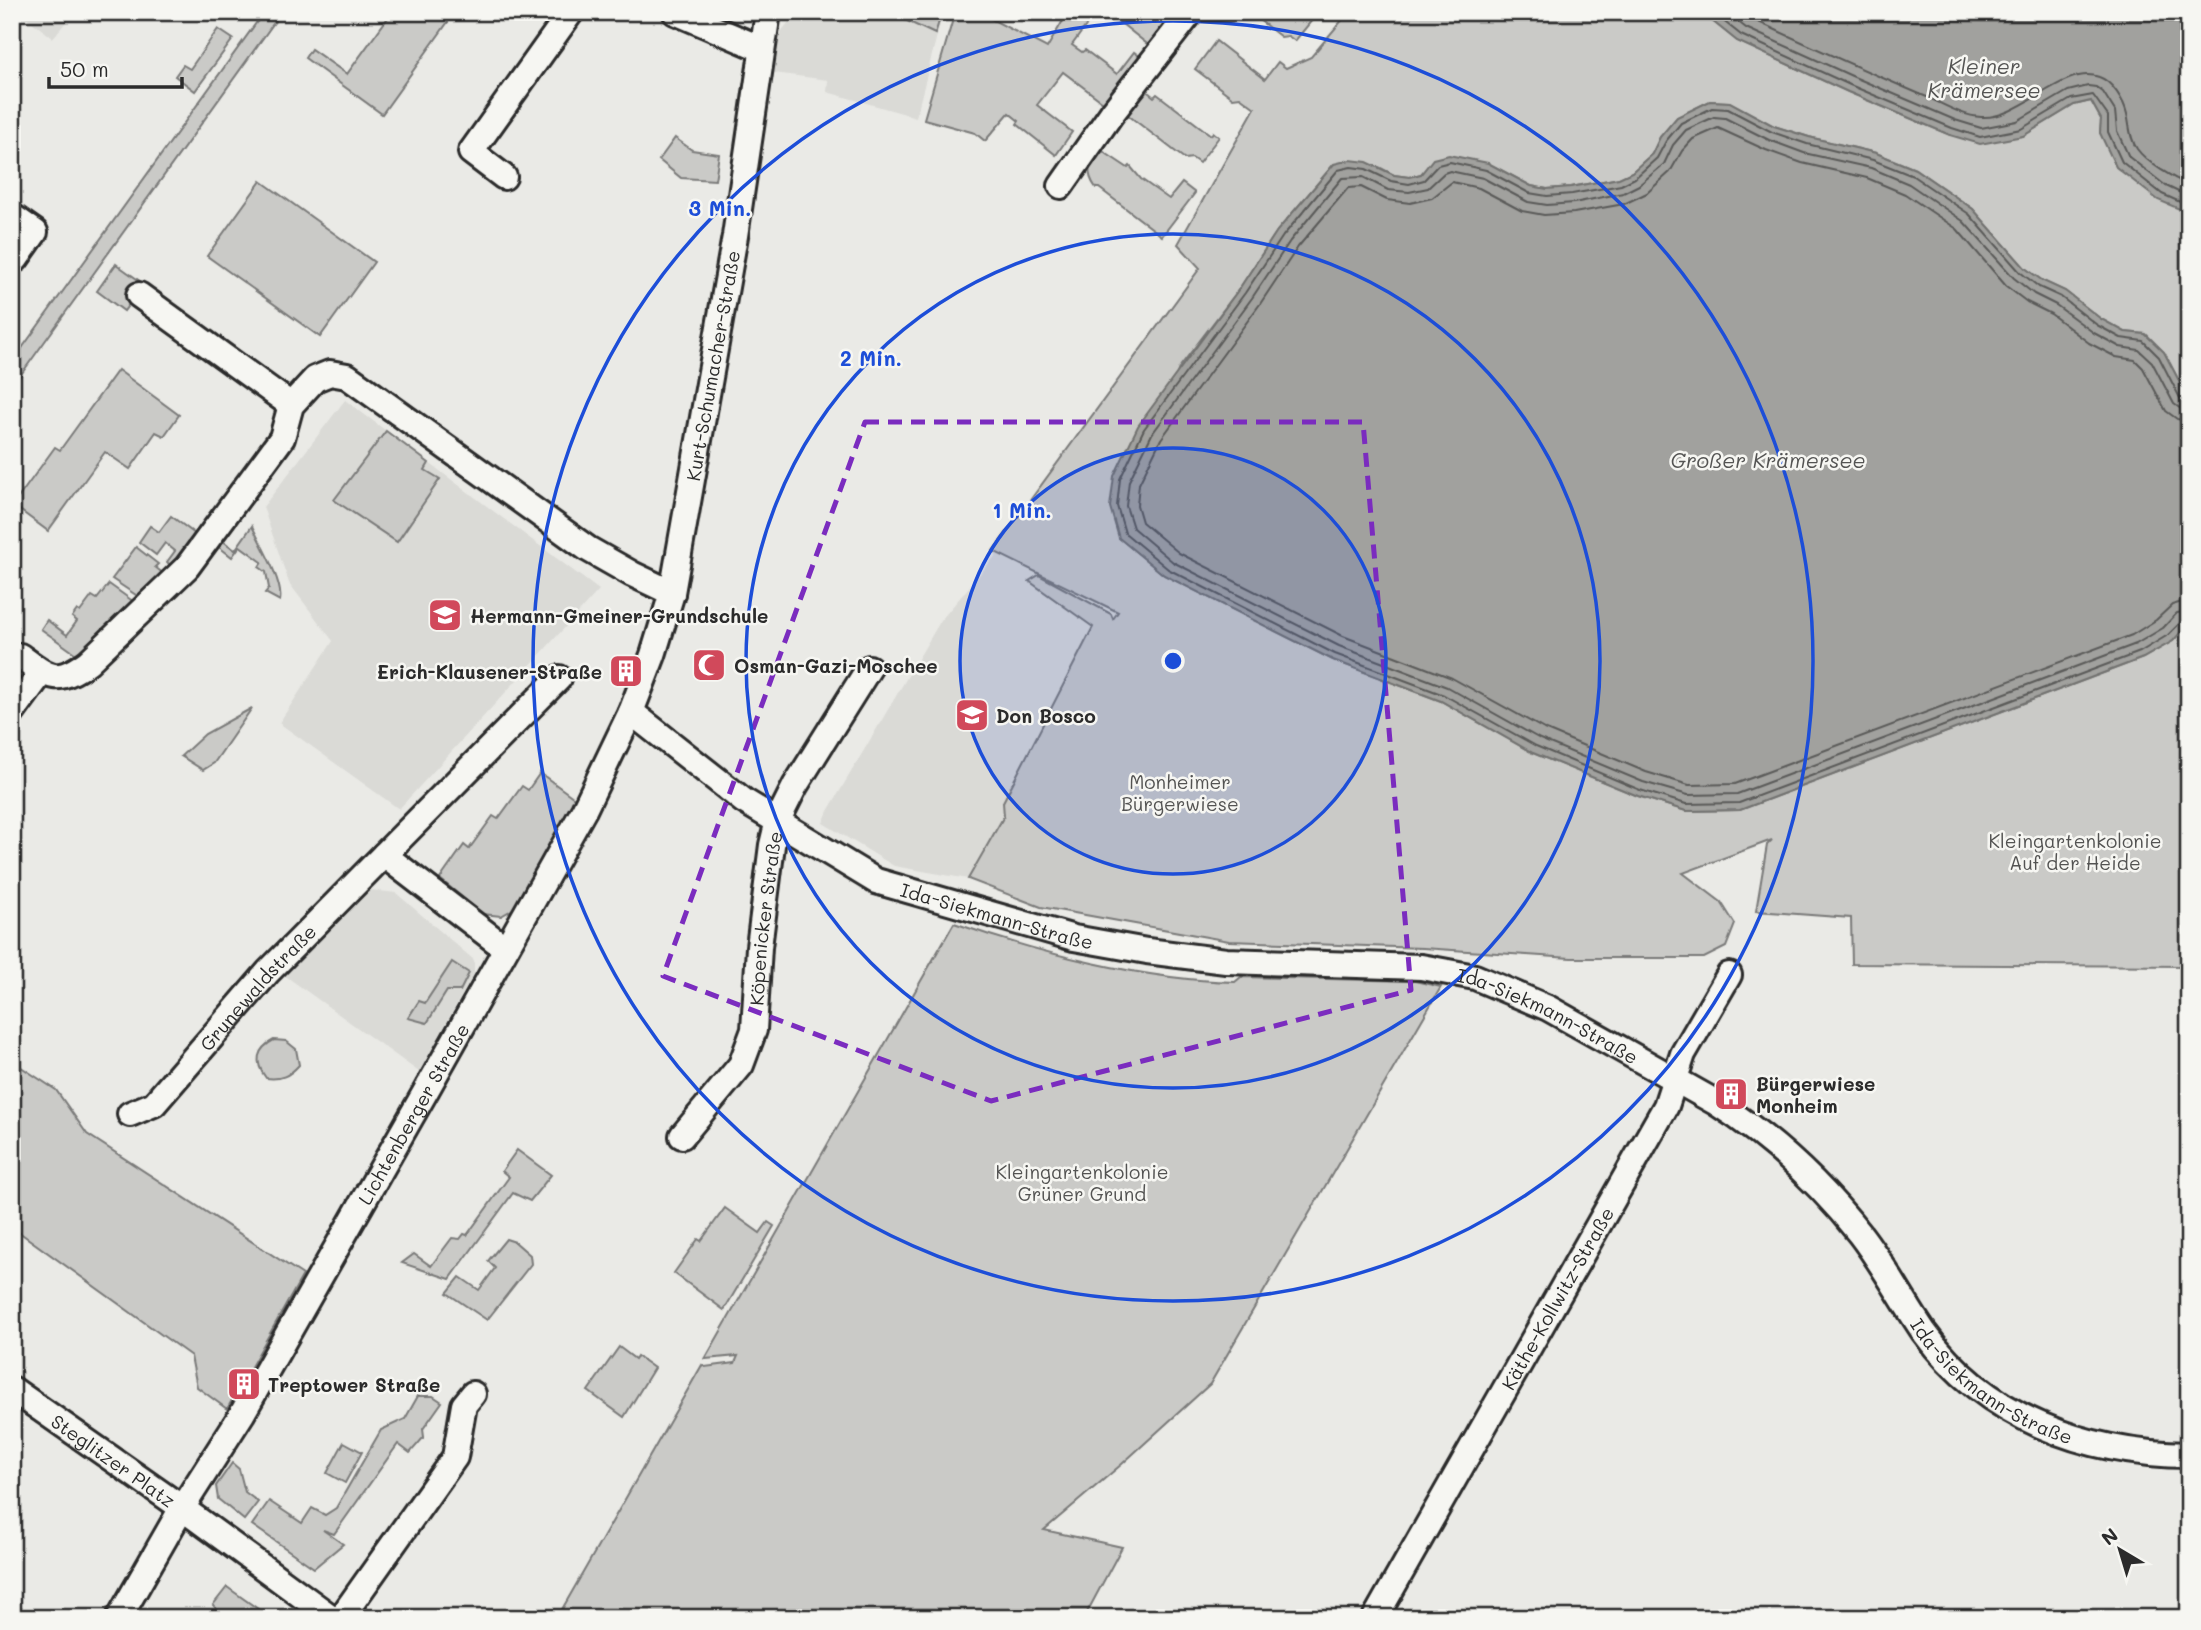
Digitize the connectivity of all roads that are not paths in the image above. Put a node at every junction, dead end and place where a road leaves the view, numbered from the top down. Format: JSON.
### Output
{"nodes":[{"id":1,"x":571,"y":12,"type":"edge"},
{"id":2,"x":675,"y":12,"type":"edge"},
{"id":3,"x":768,"y":12,"type":"edge"},
{"id":4,"x":1191,"y":12,"type":"edge"},
{"id":5,"x":762,"y":49,"type":"junction"},
{"id":6,"x":505,"y":177,"type":"dead end"},
{"id":7,"x":1061,"y":186,"type":"dead end"},
{"id":8,"x":12,"y":216,"type":"edge"},
{"id":9,"x":16,"y":259,"type":"dead end"},
{"id":10,"x":139,"y":295,"type":"dead end"},
{"id":11,"x":291,"y":405,"type":"junction"},
{"id":12,"x":672,"y":593,"type":"junction"},
{"id":13,"x":20,"y":656,"type":"dead end"},
{"id":14,"x":869,"y":668,"type":"dead end"},
{"id":15,"x":42,"y":672,"type":"junction"},
{"id":16,"x":559,"y":678,"type":"dead end"},
{"id":17,"x":631,"y":712,"type":"junction"},
{"id":18,"x":12,"y":713,"type":"edge"},
{"id":19,"x":778,"y":820,"type":"junction"},
{"id":20,"x":383,"y":855,"type":"junction"},
{"id":21,"x":505,"y":948,"type":"junction"},
{"id":22,"x":1729,"y":975,"type":"dead end"},
{"id":23,"x":1675,"y":1077,"type":"junction"},
{"id":24,"x":130,"y":1114,"type":"dead end"},
{"id":25,"x":682,"y":1136,"type":"dead end"},
{"id":26,"x":12,"y":1389,"type":"edge"},
{"id":27,"x":473,"y":1394,"type":"dead end"},
{"id":28,"x":2189,"y":1441,"type":"edge"},
{"id":29,"x":2159,"y":1454,"type":"junction"},
{"id":30,"x":2189,"y":1455,"type":"edge"},
{"id":31,"x":182,"y":1508,"type":"junction"},
{"id":32,"x":119,"y":1618,"type":"edge"},
{"id":33,"x":332,"y":1618,"type":"edge"},
{"id":34,"x":341,"y":1618,"type":"edge"},
{"id":35,"x":1375,"y":1618,"type":"edge"}],
"edges":[{"from":1,"to":6,"type":"street"},
{"from":2,"to":5,"type":"street"},
{"from":3,"to":5,"type":"street","name":"Kurt-Schumacher-Straße"},
{"from":4,"to":7,"type":"street"},
{"from":5,"to":12,"type":"street","name":"Kurt-Schumacher-Straße"},
{"from":8,"to":9,"type":"street"},
{"from":10,"to":11,"type":"street"},
{"from":11,"to":12,"type":"street"},
{"from":11,"to":15,"type":"street"},
{"from":12,"to":17,"type":"street","name":"Lichtenberger Straße"},
{"from":13,"to":15,"type":"street"},
{"from":14,"to":19,"type":"street"},
{"from":15,"to":18,"type":"street"},
{"from":16,"to":20,"type":"street","name":"Grunewaldstraße"},
{"from":17,"to":19,"type":"street","name":"Köpenicker Straße"},
{"from":17,"to":21,"type":"street","name":"Lichtenberger Straße"},
{"from":19,"to":23,"type":"street","name":"Ida-Siekmann-Straße"},
{"from":19,"to":25,"type":"street","name":"Köpenicker Straße"},
{"from":20,"to":21,"type":"street"},
{"from":20,"to":24,"type":"street","name":"Grunewaldstraße"},
{"from":21,"to":31,"type":"street","name":"Lichtenberger Straße"},
{"from":22,"to":23,"type":"street","name":"Käthe-Kollwitz-Straße"},
{"from":23,"to":29,"type":"street","name":"Ida-Siekmann-Straße"},
{"from":23,"to":35,"type":"street","name":"Käthe-Kollwitz-Straße"},
{"from":26,"to":31,"type":"street","name":"Steglitzer Platz"},
{"from":27,"to":34,"type":"street"},
{"from":28,"to":29,"type":"street"},
{"from":29,"to":30,"type":"street","name":"Ida-Siekmann-Straße"},
{"from":31,"to":32,"type":"street","name":"Lichtenberger Straße"},
{"from":31,"to":33,"type":"street"}]}
